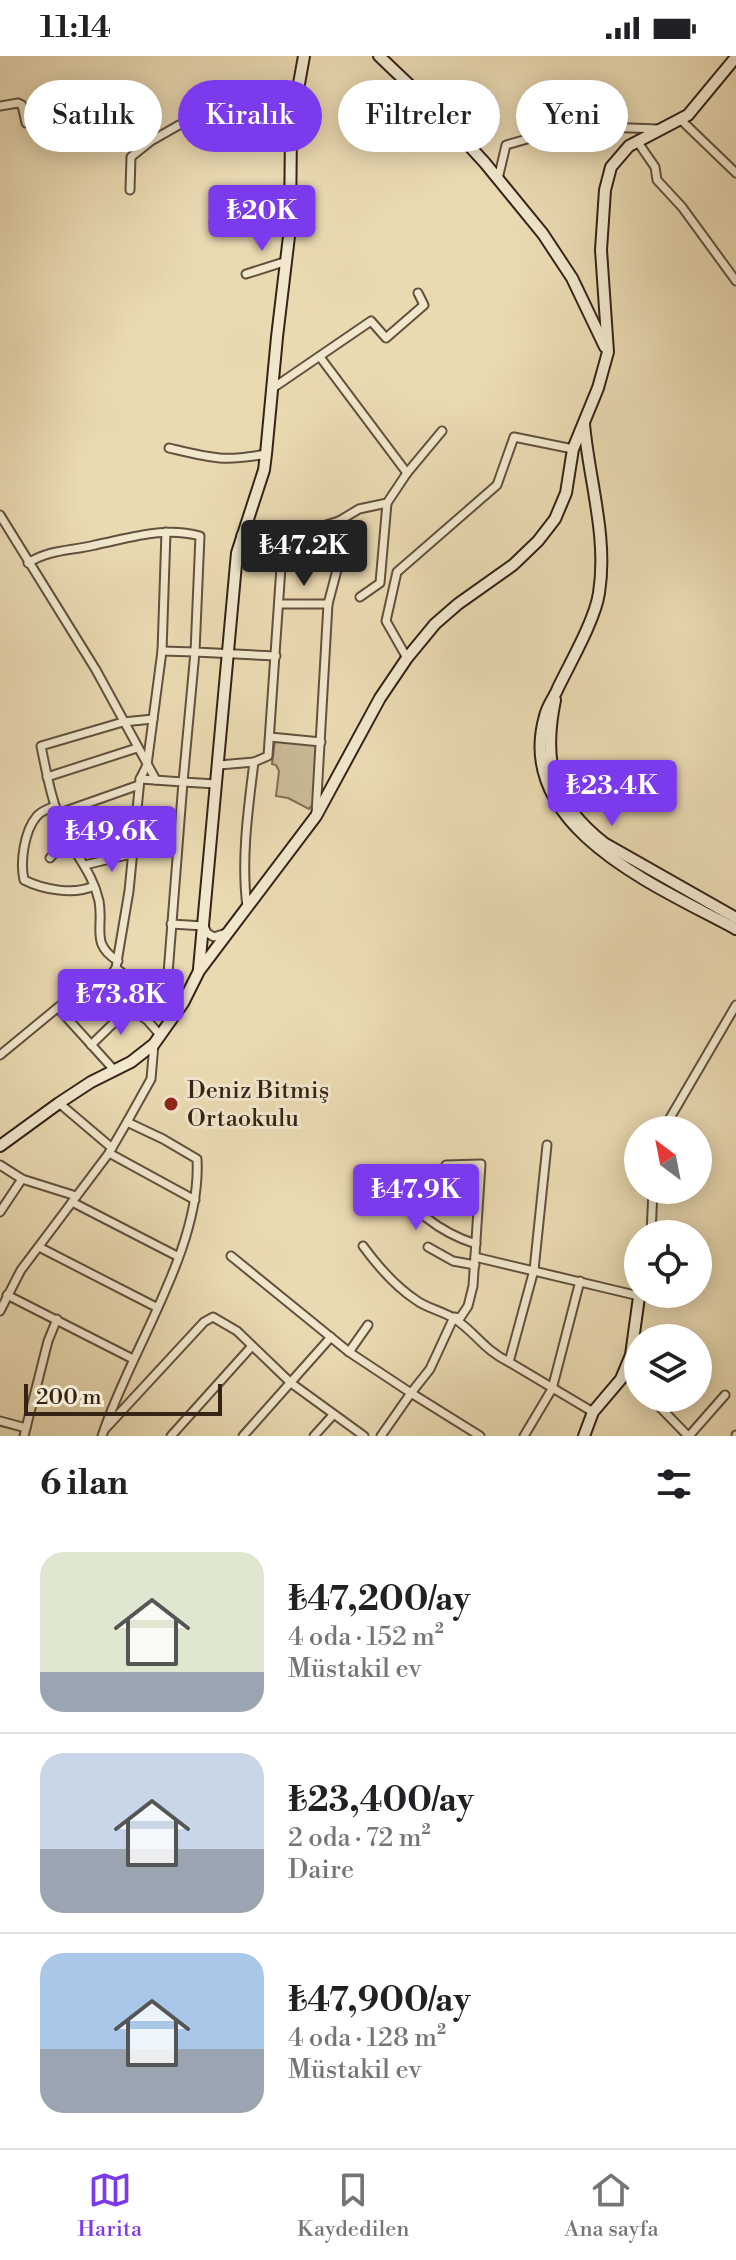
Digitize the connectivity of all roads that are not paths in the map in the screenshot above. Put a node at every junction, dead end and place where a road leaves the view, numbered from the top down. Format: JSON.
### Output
{"nodes":[{"id":1,"x":302,"y":56,"type":"edge"},
{"id":2,"x":379,"y":56,"type":"edge"},
{"id":3,"x":736,"y":57,"type":"edge"},
{"id":4,"x":298,"y":80,"type":"edge"},
{"id":5,"x":0,"y":106,"type":"edge"},
{"id":6,"x":24,"y":114,"type":"edge"},
{"id":7,"x":681,"y":120,"type":"junction"},
{"id":8,"x":178,"y":126,"type":"edge"},
{"id":9,"x":664,"y":129,"type":"junction"},
{"id":10,"x":637,"y":141,"type":"junction"},
{"id":11,"x":291,"y":152,"type":"edge"},
{"id":12,"x":736,"y":173,"type":"edge"},
{"id":13,"x":498,"y":179,"type":"junction"},
{"id":14,"x":130,"y":190,"type":"dead end"},
{"id":15,"x":290,"y":204,"type":"junction"},
{"id":16,"x":214,"y":222,"type":"dead end"},
{"id":17,"x":287,"y":261,"type":"junction"},
{"id":18,"x":246,"y":274,"type":"dead end"},
{"id":19,"x":736,"y":281,"type":"edge"},
{"id":20,"x":418,"y":293,"type":"dead end"},
{"id":21,"x":608,"y":352,"type":"junction"},
{"id":22,"x":320,"y":357,"type":"junction"},
{"id":23,"x":273,"y":388,"type":"junction"},
{"id":24,"x":584,"y":421,"type":"junction"},
{"id":25,"x":442,"y":431,"type":"dead end"},
{"id":26,"x":169,"y":448,"type":"dead end"},
{"id":27,"x":573,"y":449,"type":"junction"},
{"id":28,"x":266,"y":454,"type":"junction"},
{"id":29,"x":407,"y":473,"type":"junction"},
{"id":30,"x":387,"y":503,"type":"junction"},
{"id":31,"x":0,"y":515,"type":"edge"},
{"id":32,"x":339,"y":521,"type":"junction"},
{"id":33,"x":166,"y":532,"type":"junction"},
{"id":34,"x":241,"y":535,"type":"junction"},
{"id":35,"x":283,"y":538,"type":"junction"},
{"id":36,"x":28,"y":563,"type":"junction"},
{"id":37,"x":360,"y":597,"type":"dead end"},
{"id":38,"x":279,"y":604,"type":"junction"},
{"id":39,"x":328,"y":604,"type":"junction"},
{"id":40,"x":162,"y":651,"type":"junction"},
{"id":41,"x":195,"y":652,"type":"junction"},
{"id":42,"x":228,"y":653,"type":"junction"},
{"id":43,"x":276,"y":656,"type":"junction"},
{"id":44,"x":407,"y":658,"type":"junction"},
{"id":45,"x":557,"y":690,"type":"junction"},
{"id":46,"x":153,"y":719,"type":"junction"},
{"id":47,"x":123,"y":722,"type":"junction"},
{"id":48,"x":270,"y":737,"type":"junction"},
{"id":49,"x":321,"y":742,"type":"junction"},
{"id":50,"x":137,"y":748,"type":"junction"},
{"id":51,"x":254,"y":762,"type":"junction"},
{"id":52,"x":147,"y":765,"type":"junction"},
{"id":53,"x":219,"y":765,"type":"junction"},
{"id":54,"x":47,"y":777,"type":"junction"},
{"id":55,"x":156,"y":780,"type":"junction"},
{"id":56,"x":139,"y":782,"type":"junction"},
{"id":57,"x":183,"y":782,"type":"junction"},
{"id":58,"x":216,"y":784,"type":"junction"},
{"id":59,"x":56,"y":810,"type":"junction"},
{"id":60,"x":316,"y":816,"type":"junction"},
{"id":61,"x":68,"y":838,"type":"junction"},
{"id":62,"x":131,"y":854,"type":"junction"},
{"id":63,"x":50,"y":858,"type":"dead end"},
{"id":64,"x":85,"y":865,"type":"junction"},
{"id":65,"x":94,"y":886,"type":"junction"},
{"id":66,"x":247,"y":908,"type":"junction"},
{"id":67,"x":736,"y":918,"type":"edge"},
{"id":68,"x":171,"y":924,"type":"junction"},
{"id":69,"x":204,"y":926,"type":"junction"},
{"id":70,"x":736,"y":929,"type":"edge"},
{"id":71,"x":230,"y":930,"type":"junction"},
{"id":72,"x":117,"y":965,"type":"junction"},
{"id":73,"x":199,"y":971,"type":"junction"},
{"id":74,"x":73,"y":995,"type":"dead end"},
{"id":75,"x":166,"y":999,"type":"junction"},
{"id":76,"x":183,"y":1003,"type":"junction"},
{"id":77,"x":736,"y":1005,"type":"edge"},
{"id":78,"x":58,"y":1008,"type":"junction"},
{"id":79,"x":129,"y":1008,"type":"junction"},
{"id":80,"x":157,"y":1040,"type":"junction"},
{"id":81,"x":91,"y":1045,"type":"junction"},
{"id":82,"x":0,"y":1055,"type":"edge"},
{"id":83,"x":115,"y":1071,"type":"junction"},
{"id":84,"x":59,"y":1103,"type":"junction"},
{"id":85,"x":671,"y":1116,"type":"edge"},
{"id":86,"x":127,"y":1122,"type":"junction"},
{"id":87,"x":2,"y":1141,"type":"edge"},
{"id":88,"x":547,"y":1145,"type":"dead end"},
{"id":89,"x":110,"y":1150,"type":"junction"},
{"id":90,"x":0,"y":1165,"type":"edge"},
{"id":91,"x":446,"y":1165,"type":"dead end"},
{"id":92,"x":386,"y":1177,"type":"dead end"},
{"id":93,"x":22,"y":1179,"type":"junction"},
{"id":94,"x":74,"y":1199,"type":"junction"},
{"id":95,"x":195,"y":1200,"type":"junction"},
{"id":96,"x":0,"y":1212,"type":"edge"},
{"id":97,"x":476,"y":1244,"type":"junction"},
{"id":98,"x":363,"y":1246,"type":"dead end"},
{"id":99,"x":39,"y":1247,"type":"junction"},
{"id":100,"x":428,"y":1247,"type":"dead end"},
{"id":101,"x":177,"y":1256,"type":"junction"},
{"id":102,"x":231,"y":1256,"type":"dead end"},
{"id":103,"x":475,"y":1261,"type":"junction"},
{"id":104,"x":534,"y":1270,"type":"junction"},
{"id":105,"x":580,"y":1281,"type":"junction"},
{"id":106,"x":624,"y":1292,"type":"edge"},
{"id":107,"x":7,"y":1295,"type":"junction"},
{"id":108,"x":156,"y":1307,"type":"junction"},
{"id":109,"x":1,"y":1308,"type":"edge"},
{"id":110,"x":454,"y":1317,"type":"junction"},
{"id":111,"x":57,"y":1319,"type":"junction"},
{"id":112,"x":368,"y":1325,"type":"dead end"},
{"id":113,"x":331,"y":1337,"type":"junction"},
{"id":114,"x":252,"y":1346,"type":"junction"},
{"id":115,"x":349,"y":1352,"type":"junction"},
{"id":116,"x":133,"y":1359,"type":"junction"},
{"id":117,"x":509,"y":1362,"type":"junction"},
{"id":118,"x":624,"y":1371,"type":"edge"},
{"id":119,"x":291,"y":1383,"type":"junction"},
{"id":120,"x":552,"y":1389,"type":"junction"},
{"id":121,"x":411,"y":1393,"type":"junction"},
{"id":122,"x":725,"y":1395,"type":"dead end"},
{"id":123,"x":593,"y":1412,"type":"junction"},
{"id":124,"x":665,"y":1412,"type":"edge"},
{"id":125,"x":333,"y":1415,"type":"junction"},
{"id":126,"x":0,"y":1421,"type":"edge"},
{"id":127,"x":25,"y":1432,"type":"edge"},
{"id":128,"x":103,"y":1433,"type":"edge"},
{"id":129,"x":171,"y":1436,"type":"edge"},
{"id":130,"x":243,"y":1436,"type":"edge"},
{"id":131,"x":314,"y":1436,"type":"edge"},
{"id":132,"x":364,"y":1436,"type":"edge"},
{"id":133,"x":381,"y":1436,"type":"edge"},
{"id":134,"x":480,"y":1436,"type":"edge"},
{"id":135,"x":524,"y":1436,"type":"edge"},
{"id":136,"x":584,"y":1436,"type":"edge"},
{"id":137,"x":689,"y":1436,"type":"edge"}],
"edges":[{"from":1,"to":4,"type":"street"},
{"from":2,"to":13,"type":"street"},
{"from":3,"to":7,"type":"street"},
{"from":5,"to":6,"type":"street"},
{"from":7,"to":9,"type":"street"},
{"from":7,"to":12,"type":"street"},
{"from":8,"to":14,"type":"street"},
{"from":9,"to":10,"type":"street"},
{"from":9,"to":13,"type":"street"},
{"from":10,"to":19,"type":"street"},
{"from":10,"to":21,"type":"street"},
{"from":11,"to":15,"type":"street"},
{"from":13,"to":21,"type":"street"},
{"from":15,"to":16,"type":"street"},
{"from":15,"to":17,"type":"street"},
{"from":17,"to":18,"type":"street"},
{"from":17,"to":23,"type":"street"},
{"from":20,"to":22,"type":"street"},
{"from":21,"to":24,"type":"street"},
{"from":22,"to":23,"type":"street"},
{"from":22,"to":29,"type":"street"},
{"from":23,"to":28,"type":"street"},
{"from":24,"to":27,"type":"street"},
{"from":24,"to":45,"type":"street"},
{"from":25,"to":29,"type":"street"},
{"from":26,"to":28,"type":"street"},
{"from":27,"to":44,"type":"street"},
{"from":27,"to":44,"type":"street"},
{"from":28,"to":34,"type":"street"},
{"from":29,"to":30,"type":"street"},
{"from":30,"to":32,"type":"street"},
{"from":30,"to":37,"type":"street"},
{"from":31,"to":36,"type":"street"},
{"from":32,"to":35,"type":"street"},
{"from":32,"to":39,"type":"street"},
{"from":33,"to":36,"type":"street"},
{"from":33,"to":40,"type":"street"},
{"from":33,"to":41,"type":"street"},
{"from":34,"to":35,"type":"street"},
{"from":34,"to":42,"type":"street"},
{"from":35,"to":38,"type":"street"},
{"from":36,"to":47,"type":"street"},
{"from":38,"to":39,"type":"street"},
{"from":38,"to":43,"type":"street"},
{"from":39,"to":49,"type":"street"},
{"from":40,"to":41,"type":"street"},
{"from":40,"to":46,"type":"street"},
{"from":41,"to":42,"type":"street"},
{"from":41,"to":57,"type":"street"},
{"from":42,"to":43,"type":"street"},
{"from":42,"to":53,"type":"street"},
{"from":43,"to":48,"type":"street"},
{"from":44,"to":60,"type":"street"},
{"from":45,"to":67,"type":"street"},
{"from":45,"to":70,"type":"street"},
{"from":46,"to":47,"type":"street"},
{"from":46,"to":52,"type":"street"},
{"from":47,"to":50,"type":"street"},
{"from":47,"to":54,"type":"street"},
{"from":48,"to":49,"type":"street"},
{"from":48,"to":51,"type":"street"},
{"from":49,"to":60,"type":"street"},
{"from":50,"to":52,"type":"street"},
{"from":50,"to":54,"type":"street"},
{"from":51,"to":53,"type":"street"},
{"from":51,"to":66,"type":"street"},
{"from":52,"to":55,"type":"street"},
{"from":52,"to":56,"type":"street"},
{"from":53,"to":58,"type":"street"},
{"from":54,"to":59,"type":"street"},
{"from":55,"to":56,"type":"street"},
{"from":55,"to":57,"type":"street"},
{"from":56,"to":59,"type":"street"},
{"from":56,"to":62,"type":"street"},
{"from":57,"to":58,"type":"street"},
{"from":57,"to":68,"type":"street"},
{"from":58,"to":69,"type":"street"},
{"from":59,"to":61,"type":"street"},
{"from":59,"to":65,"type":"street"},
{"from":60,"to":66,"type":"street"},
{"from":61,"to":63,"type":"street"},
{"from":61,"to":64,"type":"street"},
{"from":62,"to":64,"type":"street"},
{"from":62,"to":72,"type":"street"},
{"from":64,"to":65,"type":"street"},
{"from":65,"to":72,"type":"street"},
{"from":66,"to":71,"type":"street"},
{"from":68,"to":69,"type":"street"},
{"from":68,"to":75,"type":"street"},
{"from":69,"to":71,"type":"street"},
{"from":69,"to":73,"type":"street"},
{"from":71,"to":73,"type":"street"},
{"from":72,"to":75,"type":"street"},
{"from":72,"to":79,"type":"street"},
{"from":73,"to":76,"type":"street"},
{"from":74,"to":78,"type":"street"},
{"from":75,"to":76,"type":"street"},
{"from":76,"to":80,"type":"street"},
{"from":77,"to":85,"type":"street"},
{"from":78,"to":81,"type":"street"},
{"from":78,"to":82,"type":"street"},
{"from":79,"to":80,"type":"street"},
{"from":79,"to":81,"type":"street"},
{"from":80,"to":83,"type":"street"},
{"from":80,"to":86,"type":"street"},
{"from":81,"to":83,"type":"street"},
{"from":83,"to":84,"type":"street"},
{"from":84,"to":87,"type":"street"},
{"from":84,"to":89,"type":"street"},
{"from":86,"to":89,"type":"street"},
{"from":86,"to":95,"type":"street"},
{"from":88,"to":104,"type":"street"},
{"from":89,"to":94,"type":"street"},
{"from":89,"to":95,"type":"street"},
{"from":90,"to":93,"type":"street"},
{"from":91,"to":97,"type":"street"},
{"from":92,"to":97,"type":"street"},
{"from":93,"to":94,"type":"street"},
{"from":93,"to":96,"type":"street"},
{"from":94,"to":99,"type":"street"},
{"from":94,"to":101,"type":"street"},
{"from":95,"to":101,"type":"street"},
{"from":97,"to":103,"type":"street"},
{"from":98,"to":110,"type":"street"},
{"from":99,"to":107,"type":"street"},
{"from":99,"to":108,"type":"street"},
{"from":100,"to":103,"type":"street"},
{"from":101,"to":108,"type":"street"},
{"from":102,"to":113,"type":"street"},
{"from":103,"to":104,"type":"street"},
{"from":103,"to":110,"type":"street"},
{"from":104,"to":105,"type":"street"},
{"from":104,"to":117,"type":"street"},
{"from":105,"to":106,"type":"street"},
{"from":105,"to":120,"type":"street"},
{"from":107,"to":109,"type":"street"},
{"from":107,"to":111,"type":"street"},
{"from":108,"to":116,"type":"street"},
{"from":110,"to":117,"type":"street"},
{"from":110,"to":121,"type":"street"},
{"from":111,"to":116,"type":"street"},
{"from":111,"to":127,"type":"street"},
{"from":112,"to":115,"type":"street"},
{"from":113,"to":115,"type":"street"},
{"from":113,"to":119,"type":"street"},
{"from":114,"to":119,"type":"street"},
{"from":114,"to":128,"type":"street"},
{"from":114,"to":129,"type":"street"},
{"from":115,"to":121,"type":"street"},
{"from":116,"to":128,"type":"street"},
{"from":117,"to":120,"type":"street"},
{"from":118,"to":123,"type":"street"},
{"from":119,"to":125,"type":"street"},
{"from":119,"to":130,"type":"street"},
{"from":120,"to":123,"type":"street"},
{"from":120,"to":135,"type":"street"},
{"from":121,"to":133,"type":"street"},
{"from":121,"to":134,"type":"street"},
{"from":122,"to":137,"type":"street"},
{"from":123,"to":136,"type":"street"},
{"from":124,"to":137,"type":"street"},
{"from":125,"to":131,"type":"street"},
{"from":125,"to":132,"type":"street"},
{"from":126,"to":127,"type":"street"}]}
